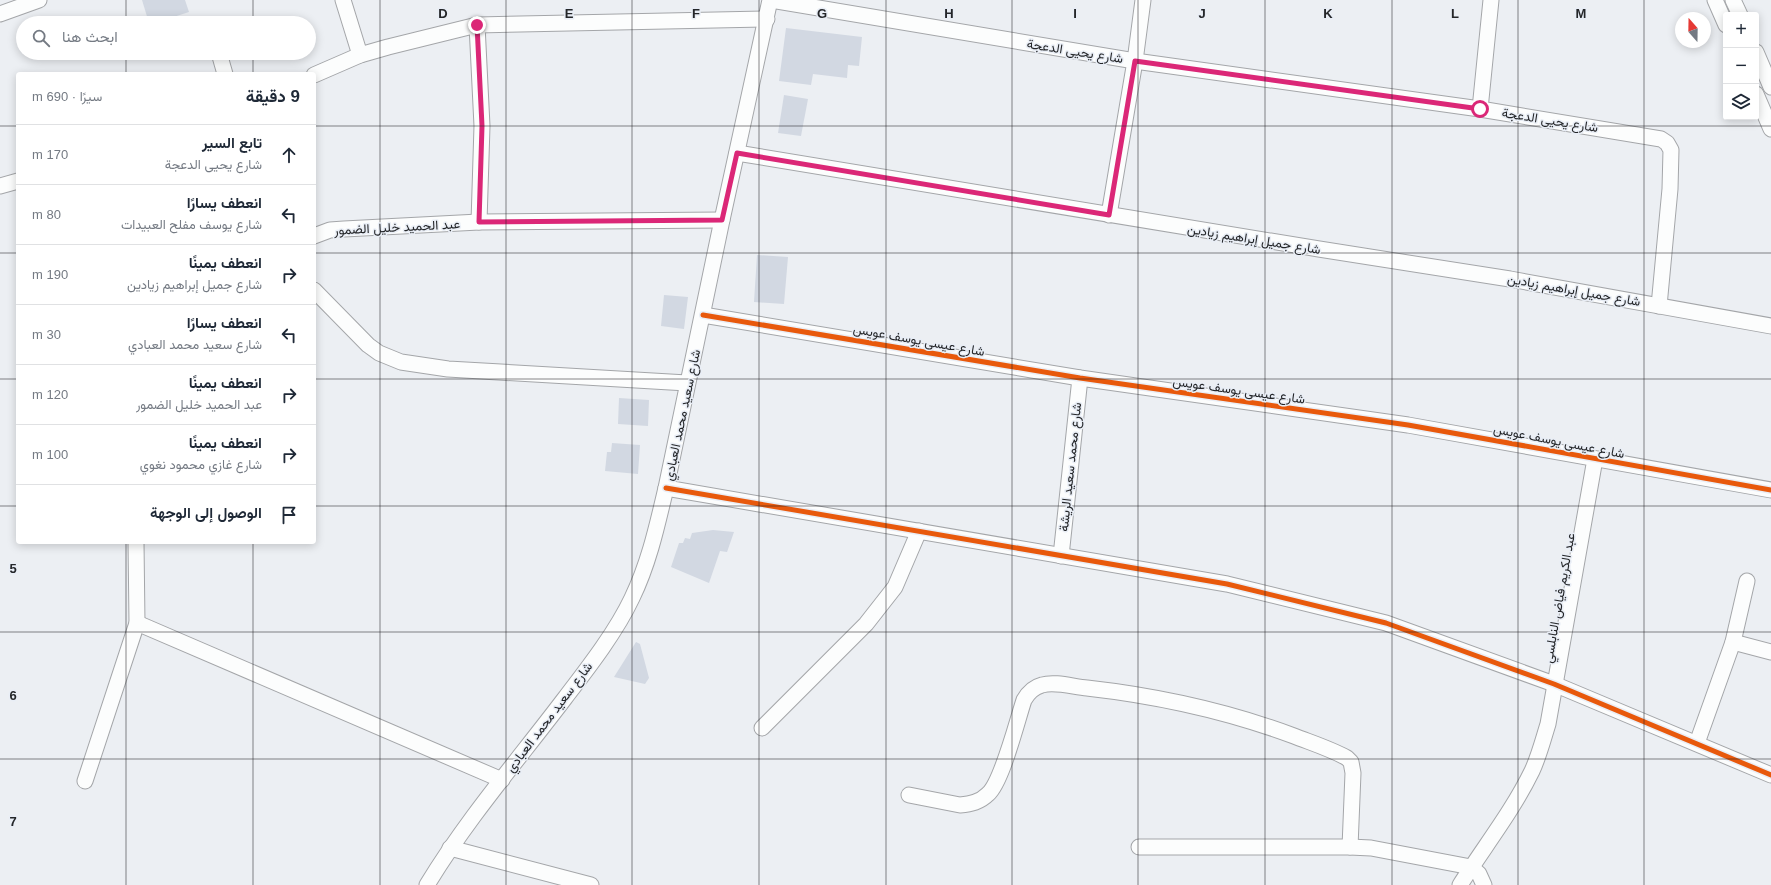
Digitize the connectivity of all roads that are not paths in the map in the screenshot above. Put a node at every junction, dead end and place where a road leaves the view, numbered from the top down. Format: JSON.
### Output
{"nodes":[{"id":1,"x":39,"y":0,"type":"edge"},
{"id":2,"x":343,"y":0,"type":"edge"},
{"id":3,"x":771,"y":0,"type":"edge"},
{"id":4,"x":1143,"y":0,"type":"edge"},
{"id":5,"x":1491,"y":0,"type":"edge"},
{"id":6,"x":1715,"y":0,"type":"edge"},
{"id":7,"x":1733,"y":0,"type":"edge"},
{"id":8,"x":1739,"y":12,"type":"edge"},
{"id":9,"x":0,"y":14,"type":"edge"},
{"id":10,"x":1723,"y":18,"type":"edge"},
{"id":11,"x":767,"y":19,"type":"junction"},
{"id":12,"x":477,"y":25,"type":"junction"},
{"id":13,"x":360,"y":55,"type":"junction"},
{"id":14,"x":1759,"y":59,"type":"edge"},
{"id":15,"x":221,"y":60,"type":"edge"},
{"id":16,"x":1135,"y":61,"type":"junction"},
{"id":17,"x":225,"y":72,"type":"edge"},
{"id":18,"x":316,"y":74,"type":"edge"},
{"id":19,"x":1771,"y":87,"type":"edge"},
{"id":20,"x":1759,"y":101,"type":"edge"},
{"id":21,"x":1480,"y":109,"type":"junction"},
{"id":22,"x":1771,"y":129,"type":"edge"},
{"id":23,"x":737,"y":153,"type":"junction"},
{"id":24,"x":16,"y":182,"type":"edge"},
{"id":25,"x":0,"y":186,"type":"edge"},
{"id":26,"x":1109,"y":215,"type":"junction"},
{"id":27,"x":722,"y":220,"type":"junction"},
{"id":28,"x":479,"y":222,"type":"junction"},
{"id":29,"x":316,"y":235,"type":"edge"},
{"id":30,"x":316,"y":292,"type":"edge"},
{"id":31,"x":1659,"y":306,"type":"junction"},
{"id":32,"x":703,"y":315,"type":"junction"},
{"id":33,"x":1771,"y":326,"type":"edge"},
{"id":34,"x":1080,"y":378,"type":"junction"},
{"id":35,"x":688,"y":383,"type":"junction"},
{"id":36,"x":1595,"y":459,"type":"junction"},
{"id":37,"x":666,"y":488,"type":"junction"},
{"id":38,"x":1771,"y":490,"type":"edge"},
{"id":39,"x":919,"y":531,"type":"junction"},
{"id":40,"x":136,"y":544,"type":"edge"},
{"id":41,"x":1060,"y":556,"type":"junction"},
{"id":42,"x":1747,"y":581,"type":"dead end"},
{"id":43,"x":137,"y":623,"type":"junction"},
{"id":44,"x":1733,"y":642,"type":"junction"},
{"id":45,"x":1771,"y":652,"type":"edge"},
{"id":46,"x":1554,"y":684,"type":"junction"},
{"id":47,"x":762,"y":728,"type":"dead end"},
{"id":48,"x":1697,"y":743,"type":"junction"},
{"id":49,"x":1771,"y":775,"type":"edge"},
{"id":50,"x":502,"y":780,"type":"junction"},
{"id":51,"x":85,"y":781,"type":"dead end"},
{"id":52,"x":909,"y":795,"type":"dead end"},
{"id":53,"x":1139,"y":847,"type":"dead end"},
{"id":54,"x":1350,"y":847,"type":"junction"},
{"id":55,"x":450,"y":848,"type":"junction"},
{"id":56,"x":1471,"y":867,"type":"junction"},
{"id":57,"x":427,"y":885,"type":"edge"},
{"id":58,"x":591,"y":885,"type":"edge"},
{"id":59,"x":1460,"y":885,"type":"edge"},
{"id":60,"x":1484,"y":885,"type":"edge"}],
"edges":[{"from":1,"to":9,"type":"street"},
{"from":2,"to":13,"type":"street"},
{"from":3,"to":11,"type":"street","name":"شارع سعيد محمد العبادي"},
{"from":3,"to":16,"type":"street","name":"شارع يحيى الدعجة"},
{"from":4,"to":16,"type":"street"},
{"from":5,"to":21,"type":"street"},
{"from":6,"to":10,"type":"street"},
{"from":7,"to":8,"type":"street"},
{"from":11,"to":12,"type":"street"},
{"from":11,"to":23,"type":"street","name":"شارع سعيد محمد العبادي"},
{"from":12,"to":13,"type":"street"},
{"from":12,"to":28,"type":"street"},
{"from":13,"to":18,"type":"street"},
{"from":14,"to":19,"type":"street"},
{"from":15,"to":17,"type":"street"},
{"from":16,"to":21,"type":"street","name":"شارع يحيى الدعجة"},
{"from":16,"to":26,"type":"street"},
{"from":20,"to":22,"type":"street"},
{"from":21,"to":31,"type":"street","name":"شارع يحيى الدعجة"},
{"from":23,"to":26,"type":"street","name":"شارع جميل إبراهيم زيادين"},
{"from":23,"to":27,"type":"street","name":"شارع سعيد محمد العبادي"},
{"from":24,"to":25,"type":"street"},
{"from":26,"to":31,"type":"street","name":"شارع جميل إبراهيم زيادين"},
{"from":27,"to":28,"type":"street","name":"عبد الحميد خليل الضمور"},
{"from":27,"to":32,"type":"street","name":"شارع سعيد محمد العبادي"},
{"from":28,"to":29,"type":"street","name":"عبد الحميد خليل الضمور"},
{"from":30,"to":35,"type":"street"},
{"from":31,"to":33,"type":"street","name":"شارع جميل إبراهيم زيادين"},
{"from":32,"to":34,"type":"street","name":"شارع عيسى يوسف عويس"},
{"from":32,"to":35,"type":"street","name":"شارع سعيد محمد العبادي"},
{"from":34,"to":36,"type":"street","name":"شارع عيسى يوسف عويس"},
{"from":34,"to":41,"type":"street","name":"شارع محمد سعيد الريشة"},
{"from":35,"to":37,"type":"street","name":"شارع سعيد محمد العبادي"},
{"from":36,"to":38,"type":"street","name":"شارع عيسى يوسف عويس"},
{"from":36,"to":46,"type":"street","name":"عبد الكريم فياض النابلسي"},
{"from":37,"to":39,"type":"street"},
{"from":37,"to":50,"type":"street","name":"شارع سعيد محمد العبادي"},
{"from":39,"to":41,"type":"street"},
{"from":39,"to":47,"type":"street"},
{"from":40,"to":43,"type":"street"},
{"from":41,"to":46,"type":"street"},
{"from":42,"to":44,"type":"street"},
{"from":43,"to":50,"type":"street"},
{"from":43,"to":51,"type":"street"},
{"from":44,"to":45,"type":"street"},
{"from":44,"to":48,"type":"street"},
{"from":46,"to":48,"type":"street"},
{"from":46,"to":56,"type":"street","name":"عبد الكريم فياض النابلسي"},
{"from":48,"to":49,"type":"street"},
{"from":50,"to":55,"type":"street","name":"شارع سعيد محمد العبادي"},
{"from":52,"to":54,"type":"street"},
{"from":53,"to":54,"type":"street"},
{"from":54,"to":56,"type":"street"},
{"from":55,"to":57,"type":"street","name":"شارع سعيد محمد العبادي"},
{"from":55,"to":58,"type":"street"},
{"from":56,"to":59,"type":"street","name":"عبد الكريم فياض النابلسي"},
{"from":56,"to":60,"type":"street"}]}
